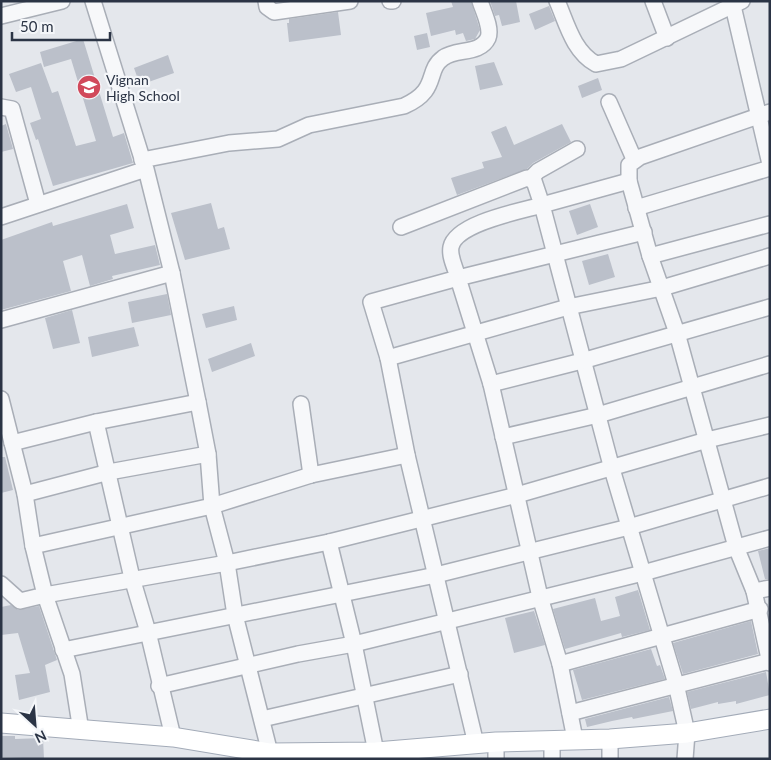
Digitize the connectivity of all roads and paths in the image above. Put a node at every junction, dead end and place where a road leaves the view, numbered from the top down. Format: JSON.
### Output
{"nodes":[{"id":1,"x":62,"y":1,"type":"edge"},
{"id":2,"x":93,"y":1,"type":"edge"},
{"id":3,"x":266,"y":1,"type":"edge"},
{"id":4,"x":350,"y":1,"type":"edge"},
{"id":5,"x":480,"y":1,"type":"edge"},
{"id":6,"x":557,"y":1,"type":"edge"},
{"id":7,"x":653,"y":1,"type":"edge"},
{"id":8,"x":738,"y":4,"type":"edge"},
{"id":9,"x":712,"y":8,"type":"edge"},
{"id":10,"x":1,"y":16,"type":"edge"},
{"id":11,"x":667,"y":38,"type":"junction"},
{"id":12,"x":609,"y":102,"type":"dead end"},
{"id":13,"x":1,"y":107,"type":"edge"},
{"id":14,"x":764,"y":114,"type":"edge"},
{"id":15,"x":577,"y":149,"type":"dead end"},
{"id":16,"x":634,"y":159,"type":"junction"},
{"id":17,"x":144,"y":165,"type":"junction"},
{"id":18,"x":770,"y":166,"type":"edge"},
{"id":19,"x":531,"y":178,"type":"junction"},
{"id":20,"x":629,"y":181,"type":"junction"},
{"id":21,"x":38,"y":204,"type":"junction"},
{"id":22,"x":542,"y":205,"type":"junction"},
{"id":23,"x":636,"y":208,"type":"junction"},
{"id":24,"x":1,"y":216,"type":"edge"},
{"id":25,"x":770,"y":224,"type":"edge"},
{"id":26,"x":401,"y":227,"type":"dead end"},
{"id":27,"x":644,"y":232,"type":"junction"},
{"id":28,"x":553,"y":253,"type":"junction"},
{"id":29,"x":650,"y":256,"type":"junction"},
{"id":30,"x":770,"y":256,"type":"edge"},
{"id":31,"x":172,"y":272,"type":"junction"},
{"id":32,"x":458,"y":278,"type":"junction"},
{"id":33,"x":662,"y":288,"type":"junction"},
{"id":34,"x":568,"y":307,"type":"junction"},
{"id":35,"x":770,"y":308,"type":"edge"},
{"id":36,"x":1,"y":320,"type":"edge"},
{"id":37,"x":476,"y":331,"type":"junction"},
{"id":38,"x":677,"y":333,"type":"junction"},
{"id":39,"x":388,"y":358,"type":"junction"},
{"id":40,"x":582,"y":361,"type":"junction"},
{"id":41,"x":770,"y":364,"type":"edge"},
{"id":42,"x":491,"y":384,"type":"junction"},
{"id":43,"x":691,"y":388,"type":"junction"},
{"id":44,"x":1,"y":399,"type":"edge"},
{"id":45,"x":198,"y":402,"type":"junction"},
{"id":46,"x":301,"y":404,"type":"dead end"},
{"id":47,"x":598,"y":415,"type":"junction"},
{"id":48,"x":96,"y":422,"type":"junction"},
{"id":49,"x":770,"y":425,"type":"edge"},
{"id":50,"x":4,"y":429,"type":"edge"},
{"id":51,"x":503,"y":438,"type":"junction"},
{"id":52,"x":707,"y":440,"type":"junction"},
{"id":53,"x":12,"y":443,"type":"junction"},
{"id":54,"x":208,"y":454,"type":"junction"},
{"id":55,"x":408,"y":455,"type":"junction"},
{"id":56,"x":612,"y":469,"type":"junction"},
{"id":57,"x":109,"y":472,"type":"junction"},
{"id":58,"x":311,"y":476,"type":"junction"},
{"id":59,"x":770,"y":486,"type":"edge"},
{"id":60,"x":25,"y":494,"type":"junction"},
{"id":61,"x":517,"y":495,"type":"junction"},
{"id":62,"x":724,"y":500,"type":"junction"},
{"id":63,"x":212,"y":506,"type":"junction"},
{"id":64,"x":423,"y":518,"type":"junction"},
{"id":65,"x":120,"y":526,"type":"junction"},
{"id":66,"x":629,"y":527,"type":"junction"},
{"id":67,"x":770,"y":538,"type":"edge"},
{"id":68,"x":329,"y":542,"type":"junction"},
{"id":69,"x":33,"y":546,"type":"junction"},
{"id":70,"x":736,"y":547,"type":"junction"},
{"id":71,"x":530,"y":552,"type":"junction"},
{"id":72,"x":227,"y":563,"type":"junction"},
{"id":73,"x":644,"y":573,"type":"junction"},
{"id":74,"x":436,"y":575,"type":"junction"},
{"id":75,"x":132,"y":578,"type":"junction"},
{"id":76,"x":1,"y":584,"type":"edge"},
{"id":77,"x":770,"y":588,"type":"edge"},
{"id":78,"x":754,"y":591,"type":"junction"},
{"id":79,"x":45,"y":595,"type":"junction"},
{"id":80,"x":340,"y":595,"type":"junction"},
{"id":81,"x":540,"y":598,"type":"junction"},
{"id":82,"x":760,"y":609,"type":"junction"},
{"id":83,"x":235,"y":615,"type":"junction"},
{"id":84,"x":447,"y":621,"type":"junction"},
{"id":85,"x":148,"y":632,"type":"junction"},
{"id":86,"x":663,"y":637,"type":"junction"},
{"id":87,"x":768,"y":643,"type":"edge"},
{"id":88,"x":354,"y":644,"type":"junction"},
{"id":89,"x":63,"y":650,"type":"junction"},
{"id":90,"x":770,"y":662,"type":"edge"},
{"id":91,"x":560,"y":664,"type":"junction"},
{"id":92,"x":248,"y":666,"type":"junction"},
{"id":93,"x":460,"y":674,"type":"junction"},
{"id":94,"x":676,"y":684,"type":"junction"},
{"id":95,"x":159,"y":686,"type":"junction"},
{"id":96,"x":366,"y":696,"type":"junction"},
{"id":97,"x":570,"y":712,"type":"junction"},
{"id":98,"x":262,"y":719,"type":"junction"},
{"id":99,"x":770,"y":719,"type":"edge"},
{"id":100,"x":1,"y":723,"type":"edge"},
{"id":101,"x":81,"y":731,"type":"junction"},
{"id":102,"x":687,"y":733,"type":"junction"},
{"id":103,"x":173,"y":737,"type":"junction"},
{"id":104,"x":575,"y":739,"type":"junction"},
{"id":105,"x":610,"y":739,"type":"junction"},
{"id":106,"x":552,"y":740,"type":"junction"},
{"id":107,"x":476,"y":744,"type":"junction"},
{"id":108,"x":496,"y":751,"type":"edge"},
{"id":109,"x":376,"y":752,"type":"junction"},
{"id":110,"x":270,"y":753,"type":"junction"},
{"id":111,"x":240,"y":754,"type":"edge"},
{"id":112,"x":552,"y":759,"type":"edge"},
{"id":113,"x":610,"y":759,"type":"edge"},
{"id":114,"x":685,"y":759,"type":"edge"}],
"edges":[{"from":1,"to":10,"type":"street"},
{"from":2,"to":17,"type":"street"},
{"from":3,"to":4,"type":"street"},
{"from":5,"to":17,"type":"street"},
{"from":6,"to":11,"type":"street"},
{"from":7,"to":11,"type":"street"},
{"from":8,"to":9,"type":"street"},
{"from":8,"to":14,"type":"street"},
{"from":9,"to":11,"type":"street"},
{"from":12,"to":16,"type":"street"},
{"from":13,"to":21,"type":"street"},
{"from":14,"to":16,"type":"street"},
{"from":14,"to":18,"type":"street"},
{"from":15,"to":19,"type":"street"},
{"from":16,"to":20,"type":"street"},
{"from":17,"to":21,"type":"street"},
{"from":17,"to":31,"type":"street"},
{"from":18,"to":23,"type":"street"},
{"from":19,"to":22,"type":"street"},
{"from":19,"to":26,"type":"street"},
{"from":20,"to":22,"type":"street"},
{"from":20,"to":23,"type":"street"},
{"from":21,"to":24,"type":"street"},
{"from":22,"to":28,"type":"street"},
{"from":22,"to":32,"type":"street"},
{"from":23,"to":27,"type":"street"},
{"from":25,"to":29,"type":"street"},
{"from":27,"to":28,"type":"street"},
{"from":27,"to":29,"type":"street"},
{"from":28,"to":32,"type":"street"},
{"from":28,"to":34,"type":"street"},
{"from":29,"to":33,"type":"street"},
{"from":30,"to":33,"type":"street"},
{"from":31,"to":36,"type":"street"},
{"from":31,"to":45,"type":"street"},
{"from":32,"to":37,"type":"street"},
{"from":32,"to":39,"type":"street"},
{"from":33,"to":34,"type":"street"},
{"from":33,"to":38,"type":"street"},
{"from":34,"to":37,"type":"street"},
{"from":34,"to":40,"type":"street"},
{"from":35,"to":38,"type":"street"},
{"from":37,"to":39,"type":"street"},
{"from":37,"to":42,"type":"street"},
{"from":38,"to":40,"type":"street"},
{"from":38,"to":43,"type":"street"},
{"from":39,"to":55,"type":"street"},
{"from":40,"to":42,"type":"street"},
{"from":40,"to":47,"type":"street"},
{"from":41,"to":43,"type":"street"},
{"from":42,"to":51,"type":"street"},
{"from":43,"to":47,"type":"street"},
{"from":43,"to":52,"type":"street"},
{"from":44,"to":50,"type":"street"},
{"from":45,"to":48,"type":"street"},
{"from":45,"to":54,"type":"street"},
{"from":46,"to":58,"type":"street"},
{"from":47,"to":51,"type":"street"},
{"from":47,"to":56,"type":"street"},
{"from":48,"to":53,"type":"street"},
{"from":48,"to":57,"type":"street"},
{"from":49,"to":52,"type":"street"},
{"from":50,"to":53,"type":"street"},
{"from":51,"to":61,"type":"street"},
{"from":52,"to":56,"type":"street"},
{"from":52,"to":62,"type":"street"},
{"from":53,"to":60,"type":"street"},
{"from":54,"to":57,"type":"street"},
{"from":54,"to":63,"type":"street"},
{"from":55,"to":58,"type":"street"},
{"from":55,"to":64,"type":"street"},
{"from":56,"to":61,"type":"street"},
{"from":56,"to":66,"type":"street"},
{"from":57,"to":60,"type":"street"},
{"from":57,"to":65,"type":"street"},
{"from":58,"to":63,"type":"street"},
{"from":59,"to":62,"type":"street"},
{"from":60,"to":69,"type":"street"},
{"from":61,"to":64,"type":"street"},
{"from":61,"to":71,"type":"street"},
{"from":62,"to":66,"type":"street"},
{"from":62,"to":70,"type":"street"},
{"from":63,"to":65,"type":"street"},
{"from":63,"to":72,"type":"street"},
{"from":64,"to":68,"type":"street"},
{"from":64,"to":74,"type":"street"},
{"from":65,"to":69,"type":"street"},
{"from":65,"to":75,"type":"street"},
{"from":66,"to":71,"type":"street"},
{"from":66,"to":73,"type":"street"},
{"from":67,"to":70,"type":"street"},
{"from":68,"to":72,"type":"street"},
{"from":68,"to":80,"type":"street"},
{"from":69,"to":79,"type":"street"},
{"from":70,"to":73,"type":"street"},
{"from":70,"to":78,"type":"street"},
{"from":71,"to":74,"type":"street"},
{"from":71,"to":81,"type":"street"},
{"from":72,"to":75,"type":"street"},
{"from":72,"to":83,"type":"street"},
{"from":73,"to":81,"type":"street"},
{"from":73,"to":86,"type":"street"},
{"from":74,"to":80,"type":"street"},
{"from":74,"to":84,"type":"street"},
{"from":75,"to":79,"type":"street"},
{"from":75,"to":85,"type":"street"},
{"from":76,"to":79,"type":"street"},
{"from":77,"to":78,"type":"street"},
{"from":78,"to":82,"type":"street"},
{"from":79,"to":89,"type":"street"},
{"from":80,"to":83,"type":"street"},
{"from":80,"to":88,"type":"street"},
{"from":81,"to":84,"type":"street"},
{"from":81,"to":91,"type":"street"},
{"from":82,"to":86,"type":"street"},
{"from":82,"to":87,"type":"street"},
{"from":83,"to":85,"type":"street"},
{"from":83,"to":92,"type":"street"},
{"from":84,"to":88,"type":"street"},
{"from":84,"to":93,"type":"street"},
{"from":85,"to":89,"type":"street"},
{"from":85,"to":95,"type":"street"},
{"from":86,"to":91,"type":"street"},
{"from":86,"to":94,"type":"street"},
{"from":87,"to":90,"type":"street"},
{"from":88,"to":92,"type":"street"},
{"from":88,"to":96,"type":"street"},
{"from":89,"to":101,"type":"street"},
{"from":90,"to":94,"type":"street"},
{"from":91,"to":97,"type":"street"},
{"from":92,"to":95,"type":"street"},
{"from":92,"to":98,"type":"street"},
{"from":93,"to":96,"type":"street"},
{"from":93,"to":107,"type":"street"},
{"from":94,"to":97,"type":"street"},
{"from":94,"to":102,"type":"street"},
{"from":95,"to":103,"type":"street"},
{"from":96,"to":98,"type":"street"},
{"from":96,"to":109,"type":"street"},
{"from":97,"to":104,"type":"street"},
{"from":98,"to":110,"type":"street"},
{"from":99,"to":102,"type":"main road"},
{"from":100,"to":101,"type":"main road"},
{"from":101,"to":103,"type":"main road"},
{"from":102,"to":105,"type":"main road"},
{"from":102,"to":114,"type":"street"},
{"from":103,"to":111,"type":"main road"},
{"from":104,"to":105,"type":"main road"},
{"from":104,"to":106,"type":"main road"},
{"from":105,"to":113,"type":"street"},
{"from":106,"to":108,"type":"main road"},
{"from":106,"to":112,"type":"street"},
{"from":107,"to":108,"type":"main road"},
{"from":107,"to":109,"type":"main road"},
{"from":109,"to":110,"type":"main road"},
{"from":110,"to":111,"type":"main road"}]}
